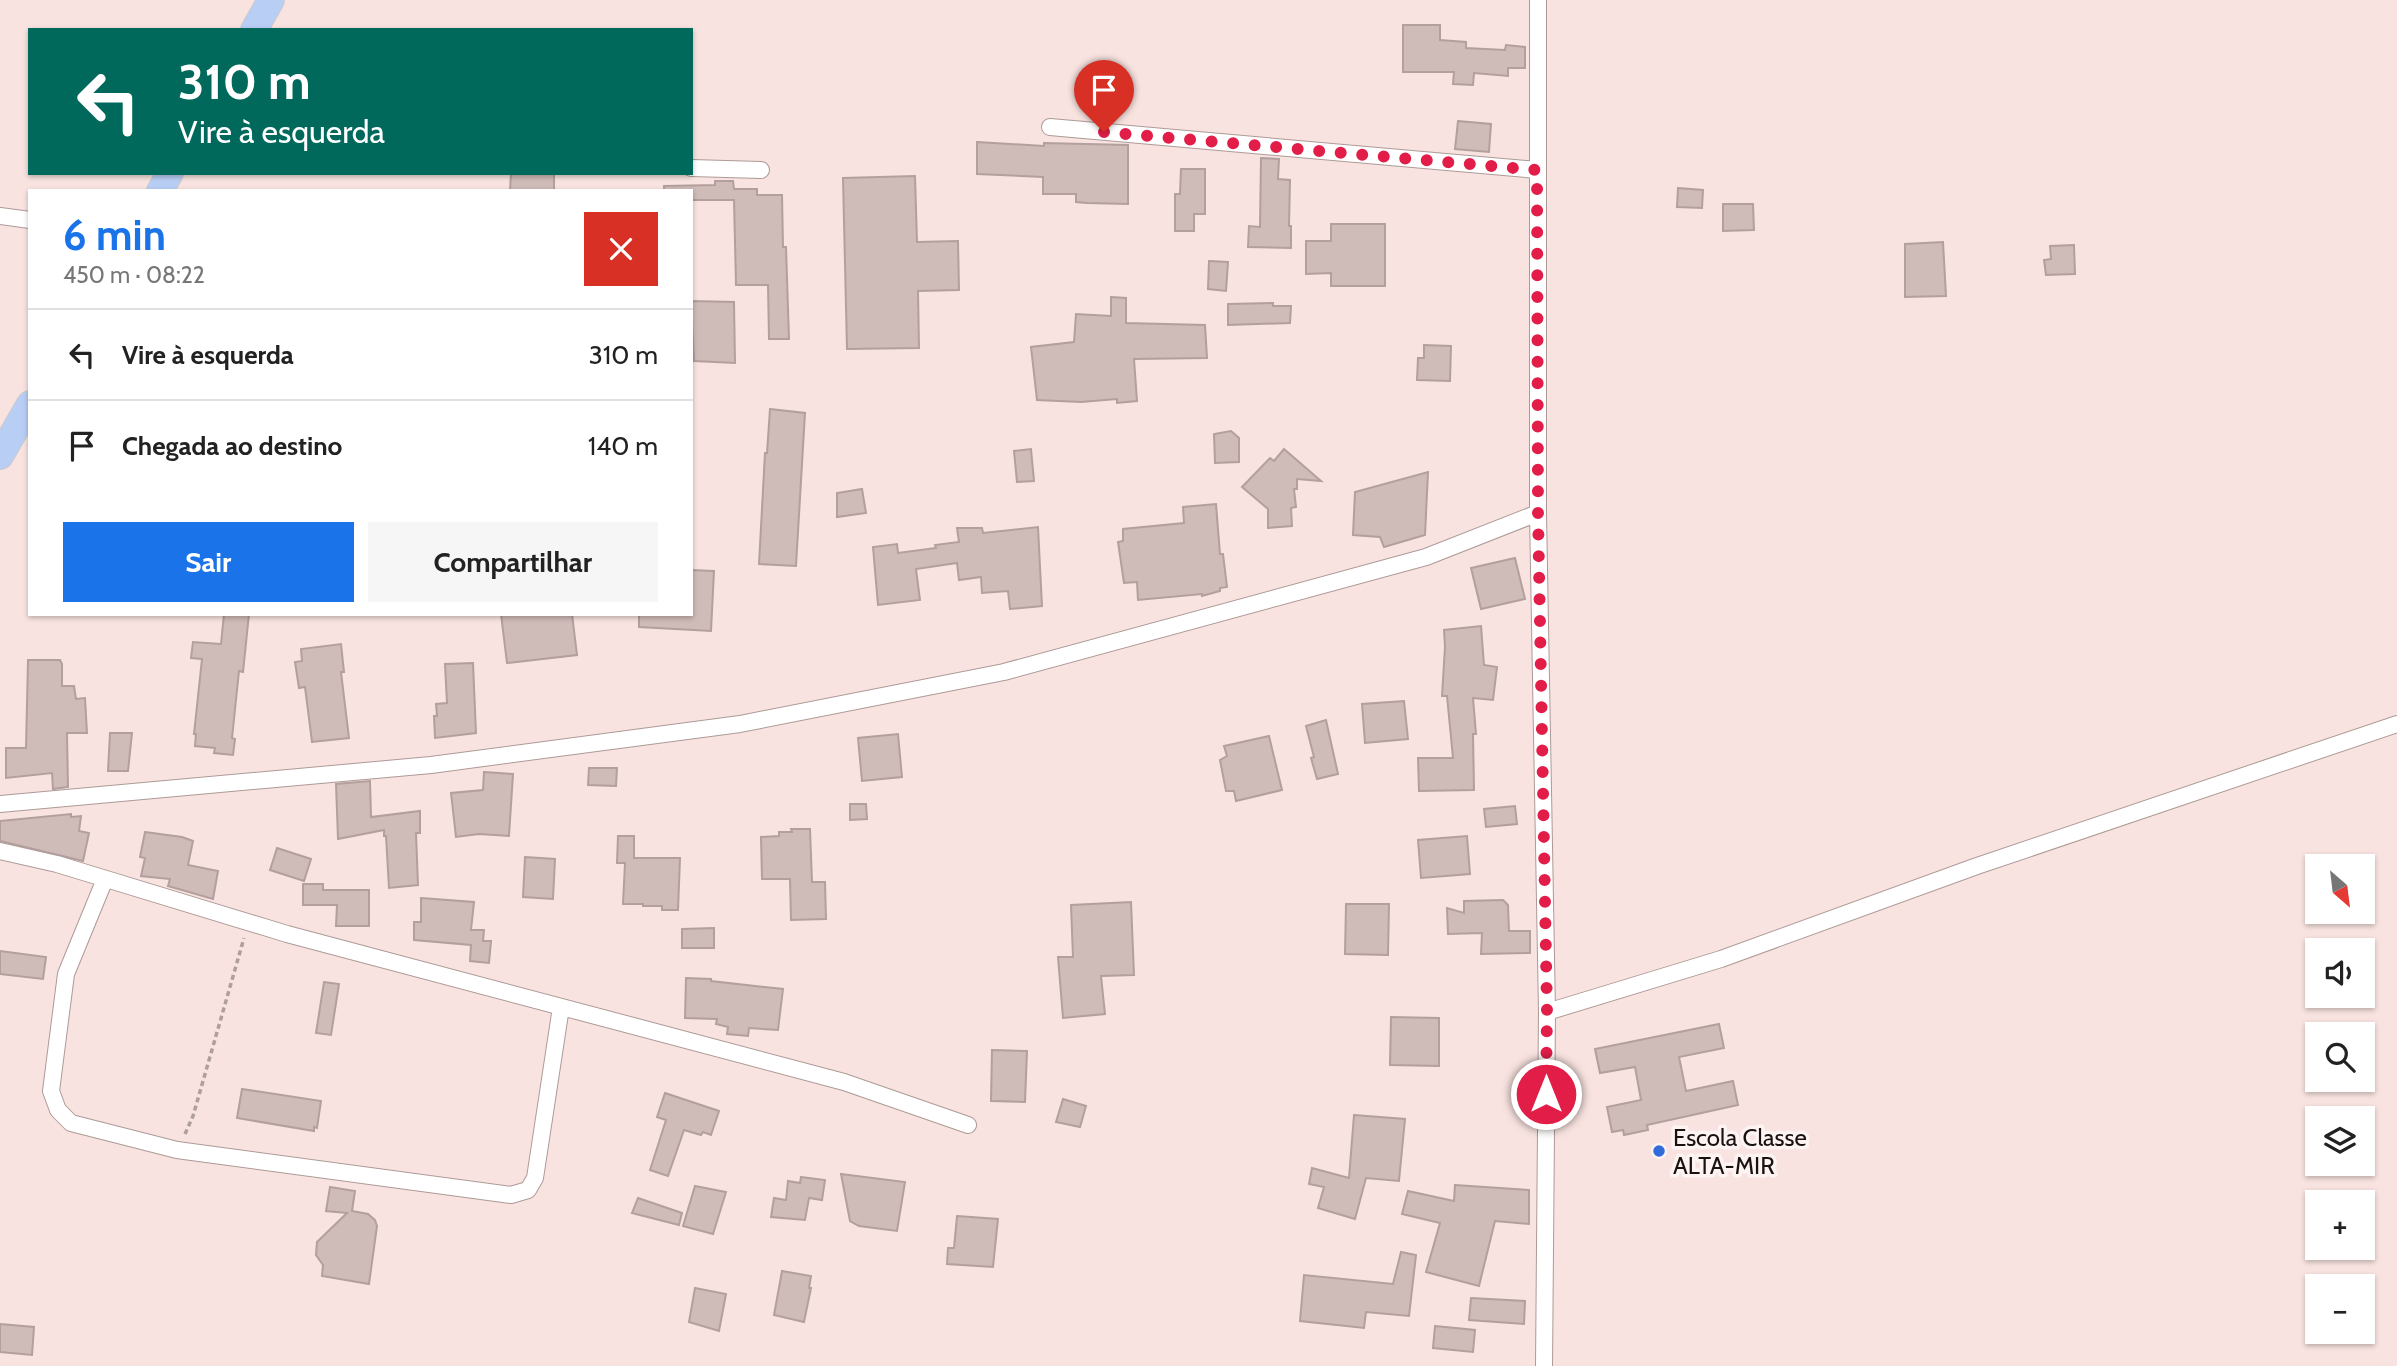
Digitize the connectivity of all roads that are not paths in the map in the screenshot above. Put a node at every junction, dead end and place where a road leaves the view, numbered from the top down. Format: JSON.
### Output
{"nodes":[{"id":1,"x":271,"y":0,"type":"edge"},
{"id":2,"x":1538,"y":0,"type":"edge"},
{"id":3,"x":255,"y":28,"type":"edge"},
{"id":4,"x":1050,"y":127,"type":"dead end"},
{"id":5,"x":693,"y":168,"type":"edge"},
{"id":6,"x":761,"y":170,"type":"dead end"},
{"id":7,"x":1537,"y":170,"type":"junction"},
{"id":8,"x":0,"y":216,"type":"edge"},
{"id":9,"x":28,"y":220,"type":"edge"},
{"id":10,"x":28,"y":407,"type":"edge"},
{"id":11,"x":0,"y":456,"type":"edge"},
{"id":12,"x":1538,"y":513,"type":"junction"},
{"id":13,"x":2397,"y":724,"type":"edge"},
{"id":14,"x":0,"y":804,"type":"edge"},
{"id":15,"x":0,"y":851,"type":"edge"},
{"id":16,"x":105,"y":878,"type":"junction"},
{"id":17,"x":561,"y":1007,"type":"junction"},
{"id":18,"x":1547,"y":1012,"type":"junction"},
{"id":19,"x":968,"y":1125,"type":"dead end"},
{"id":20,"x":1544,"y":1366,"type":"edge"}],
"edges":[{"from":1,"to":3,"type":"main road"},
{"from":2,"to":7,"type":"street"},
{"from":4,"to":7,"type":"street"},
{"from":5,"to":6,"type":"street"},
{"from":7,"to":12,"type":"street"},
{"from":8,"to":9,"type":"street"},
{"from":10,"to":11,"type":"main road"},
{"from":12,"to":14,"type":"street"},
{"from":12,"to":18,"type":"street"},
{"from":13,"to":18,"type":"street"},
{"from":15,"to":16,"type":"street"},
{"from":16,"to":17,"type":"street"},
{"from":16,"to":17,"type":"street"},
{"from":17,"to":19,"type":"street"},
{"from":18,"to":20,"type":"street"}]}
